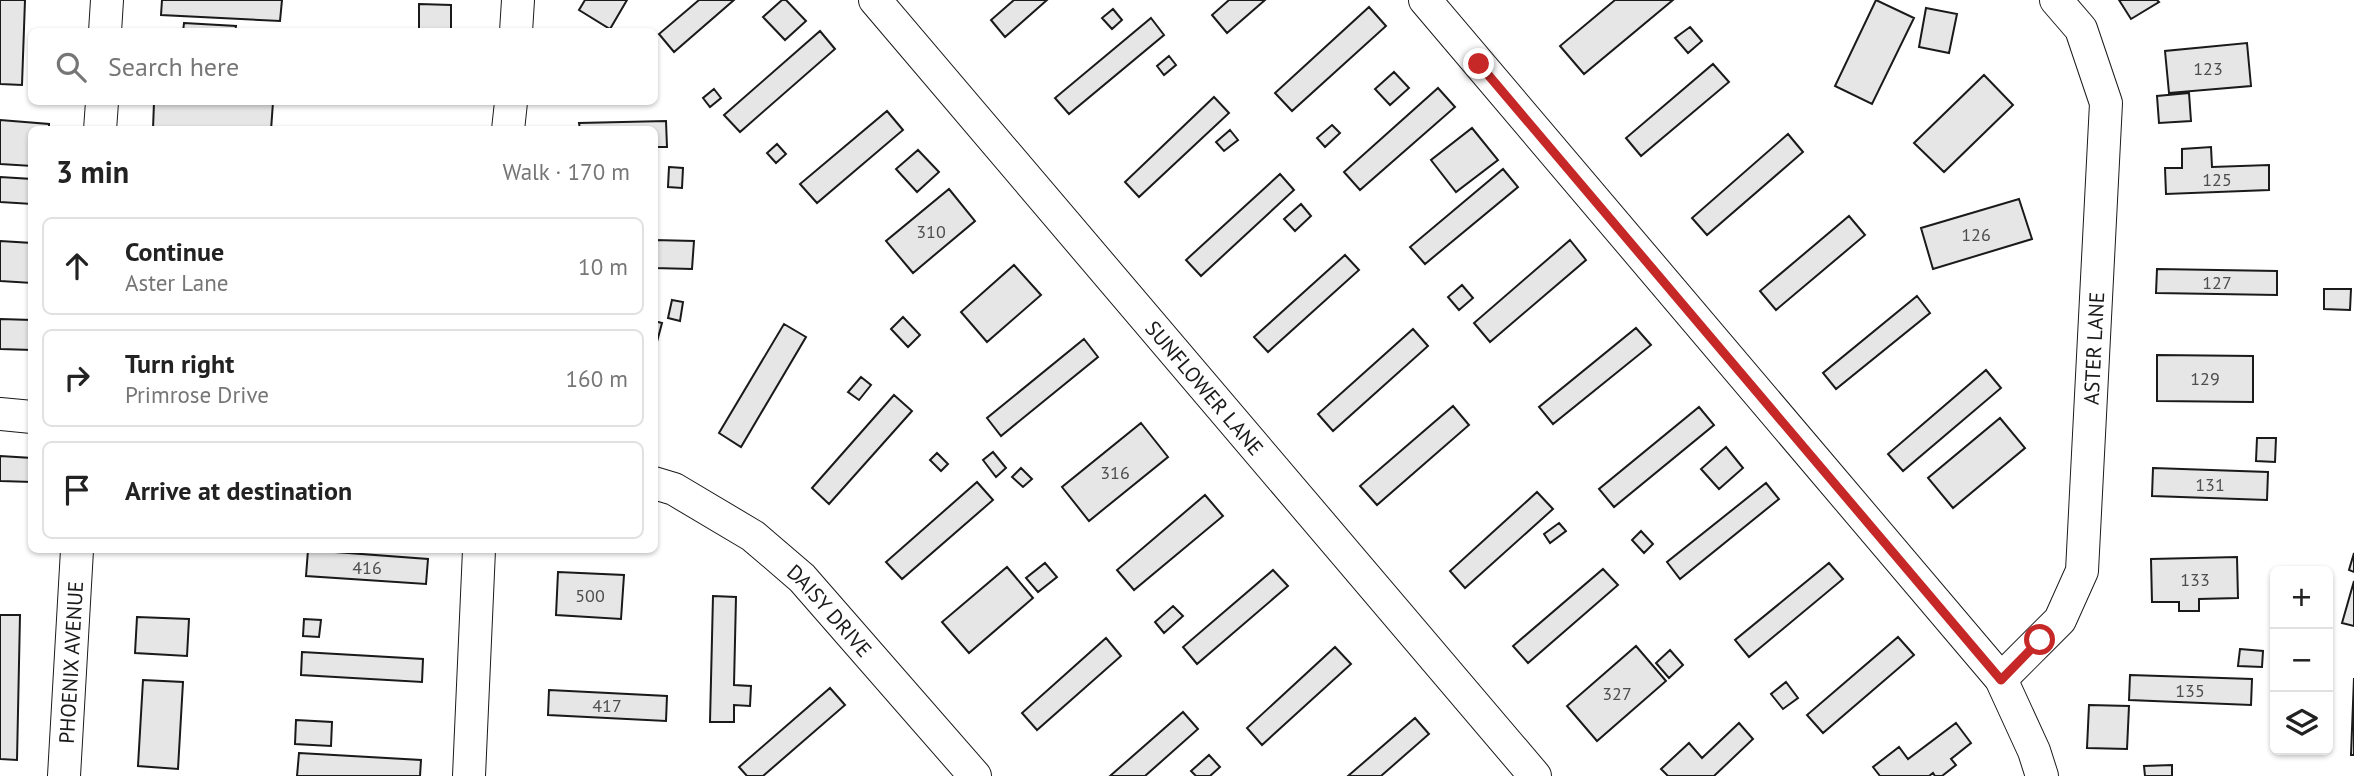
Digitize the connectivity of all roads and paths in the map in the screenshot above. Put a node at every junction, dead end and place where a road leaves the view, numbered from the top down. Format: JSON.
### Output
{"nodes":[{"id":1,"x":107,"y":0,"type":"edge"},
{"id":2,"x":518,"y":0,"type":"edge"},
{"id":3,"x":875,"y":0,"type":"edge"},
{"id":4,"x":1425,"y":0,"type":"edge"},
{"id":5,"x":2056,"y":0,"type":"edge"},
{"id":6,"x":105,"y":28,"type":"edge"},
{"id":7,"x":516,"y":28,"type":"edge"},
{"id":8,"x":102,"y":105,"type":"edge"},
{"id":9,"x":510,"y":105,"type":"edge"},
{"id":10,"x":100,"y":126,"type":"edge"},
{"id":11,"x":508,"y":126,"type":"edge"},
{"id":12,"x":0,"y":414,"type":"edge"},
{"id":13,"x":28,"y":417,"type":"edge"},
{"id":14,"x":658,"y":484,"type":"edge"},
{"id":15,"x":77,"y":553,"type":"edge"},
{"id":16,"x":480,"y":553,"type":"edge"},
{"id":17,"x":2001,"y":680,"type":"junction"},
{"id":18,"x":64,"y":776,"type":"edge"},
{"id":19,"x":469,"y":776,"type":"edge"},
{"id":20,"x":975,"y":776,"type":"edge"},
{"id":21,"x":1535,"y":776,"type":"edge"},
{"id":22,"x":2042,"y":776,"type":"edge"}],
"edges":[{"from":1,"to":6,"type":"street"},
{"from":2,"to":7,"type":"street"},
{"from":3,"to":21,"type":"street","name":"SUNFLOWER LANE"},
{"from":4,"to":17,"type":"street"},
{"from":5,"to":17,"type":"street","name":"ASTER LANE"},
{"from":8,"to":10,"type":"street"},
{"from":9,"to":11,"type":"street"},
{"from":12,"to":13,"type":"street"},
{"from":14,"to":20,"type":"street","name":"DAISY DRIVE"},
{"from":15,"to":18,"type":"street","name":"PHOENIX AVENUE"},
{"from":16,"to":19,"type":"street"},
{"from":17,"to":22,"type":"street"}]}
